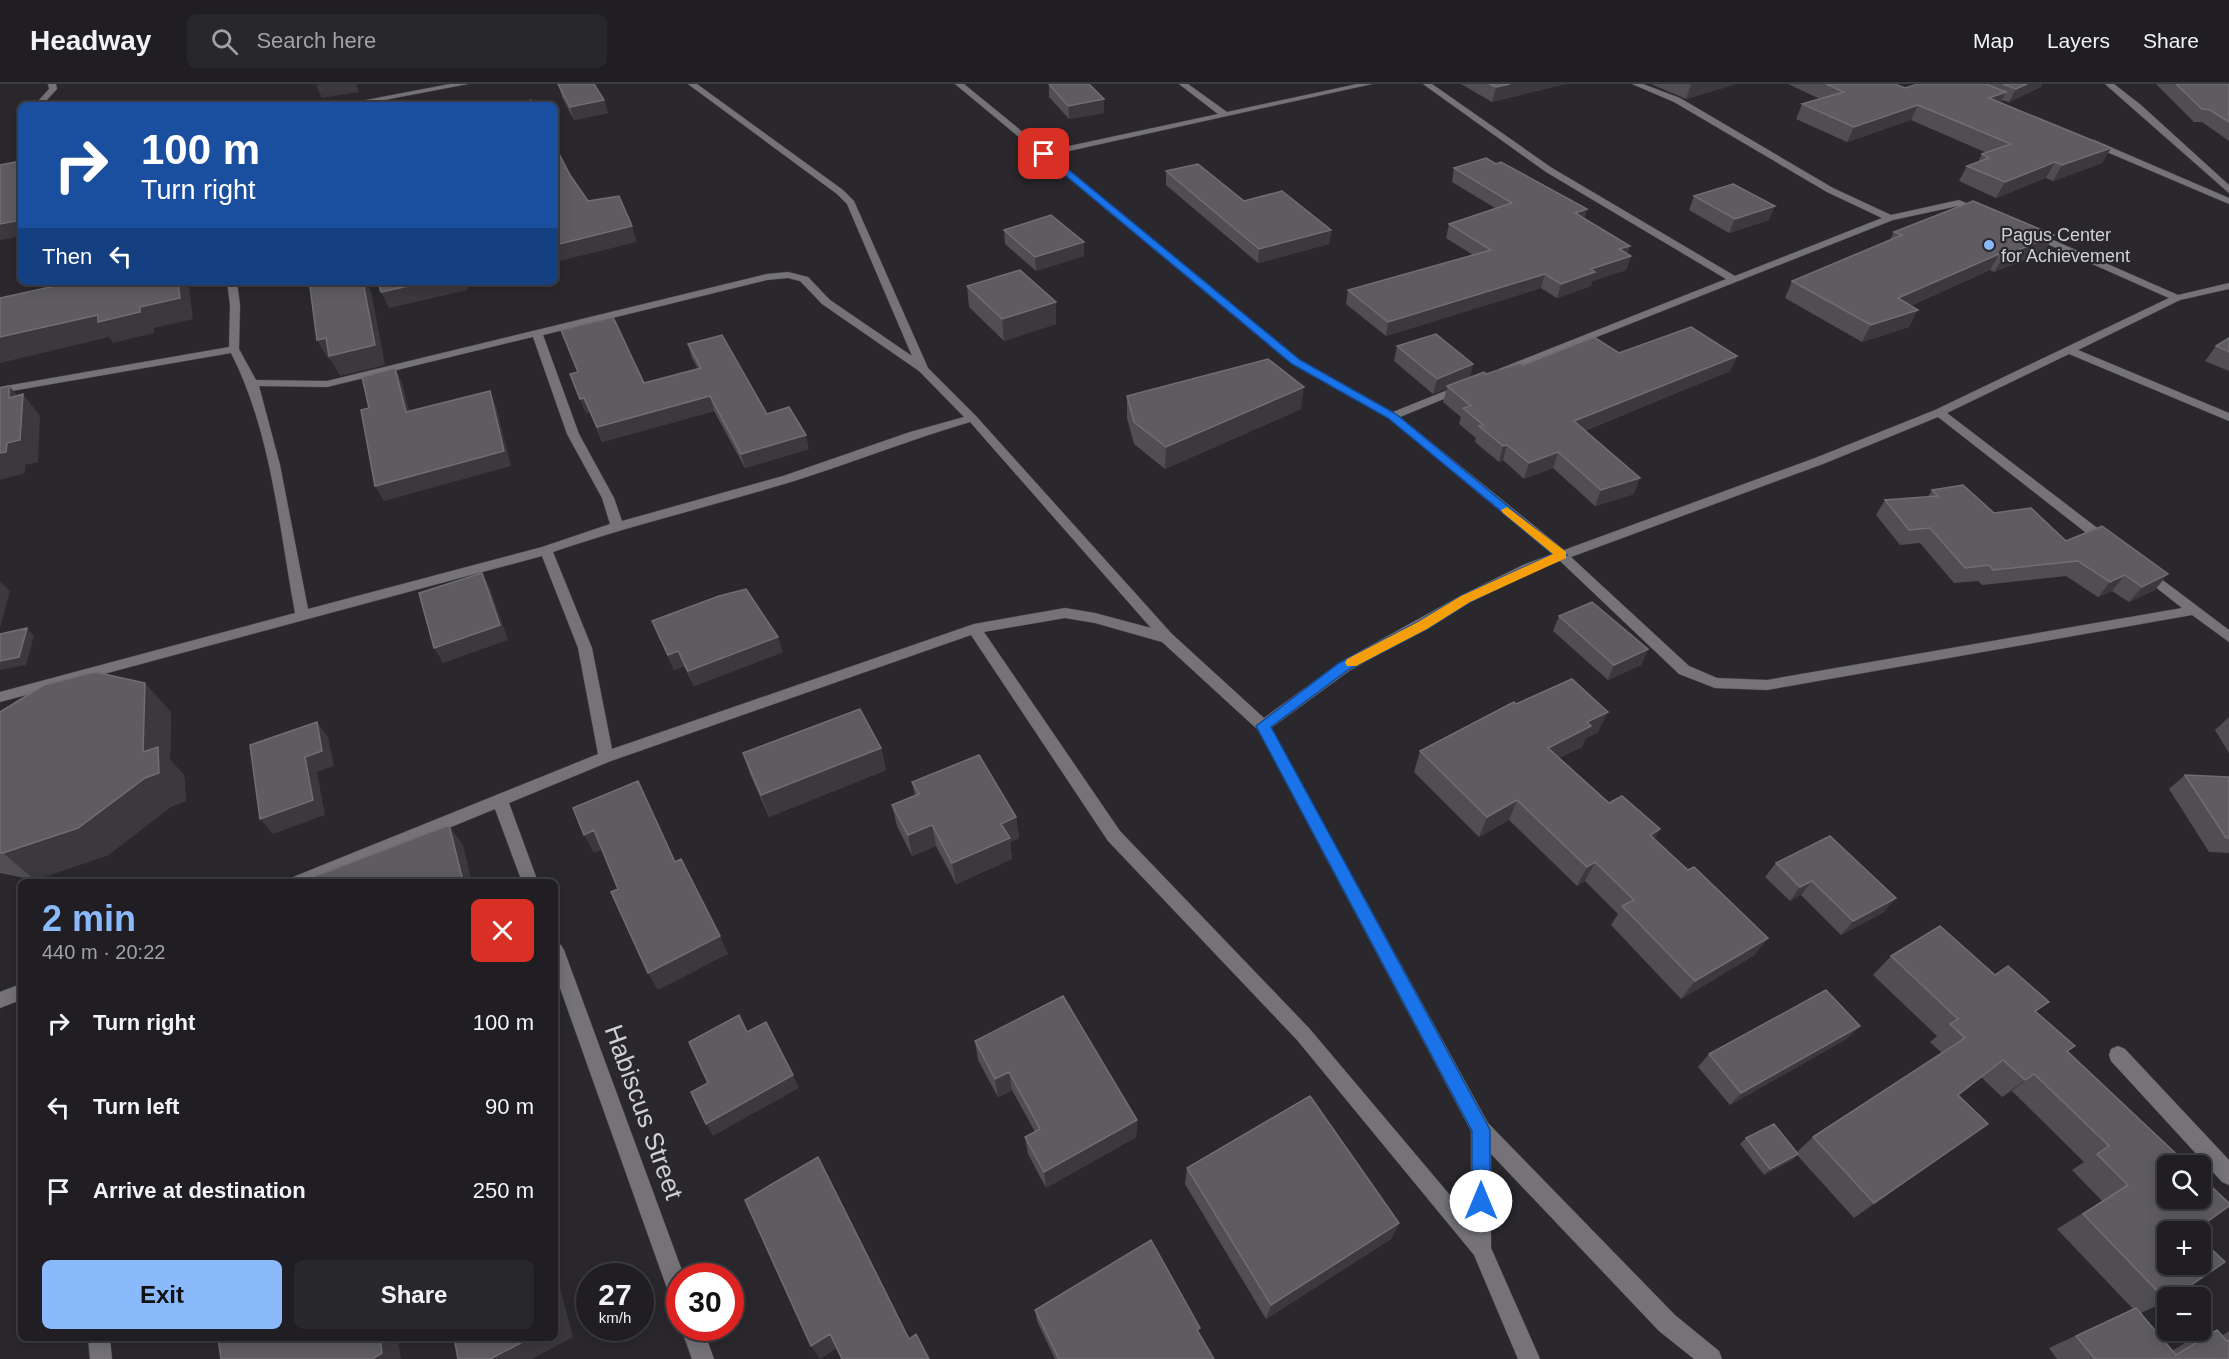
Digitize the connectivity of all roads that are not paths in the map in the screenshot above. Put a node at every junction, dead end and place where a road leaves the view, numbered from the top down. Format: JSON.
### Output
{"nodes":[{"id":1,"x":63,"y":84,"type":"edge"},
{"id":2,"x":464,"y":84,"type":"edge"},
{"id":3,"x":692,"y":84,"type":"edge"},
{"id":4,"x":959,"y":84,"type":"edge"},
{"id":5,"x":1183,"y":84,"type":"edge"},
{"id":6,"x":1368,"y":84,"type":"edge"},
{"id":7,"x":1427,"y":84,"type":"edge"},
{"id":8,"x":1636,"y":84,"type":"edge"},
{"id":9,"x":2109,"y":84,"type":"edge"},
{"id":10,"x":52,"y":86,"type":"edge"},
{"id":11,"x":42,"y":102,"type":"edge"},
{"id":12,"x":361,"y":102,"type":"edge"},
{"id":13,"x":1224,"y":114,"type":"junction"},
{"id":14,"x":2080,"y":138,"type":"edge"},
{"id":15,"x":1044,"y":154,"type":"junction"},
{"id":16,"x":2229,"y":190,"type":"edge"},
{"id":17,"x":2229,"y":201,"type":"edge"},
{"id":18,"x":1992,"y":217,"type":"edge"},
{"id":19,"x":1890,"y":218,"type":"junction"},
{"id":20,"x":2025,"y":231,"type":"edge"},
{"id":21,"x":1736,"y":280,"type":"junction"},
{"id":22,"x":233,"y":285,"type":"edge"},
{"id":23,"x":2229,"y":286,"type":"edge"},
{"id":24,"x":2177,"y":298,"type":"junction"},
{"id":25,"x":537,"y":334,"type":"junction"},
{"id":26,"x":234,"y":349,"type":"junction"},
{"id":27,"x":2069,"y":350,"type":"junction"},
{"id":28,"x":923,"y":369,"type":"junction"},
{"id":29,"x":252,"y":383,"type":"junction"},
{"id":30,"x":0,"y":390,"type":"edge"},
{"id":31,"x":1940,"y":412,"type":"junction"},
{"id":32,"x":1392,"y":416,"type":"junction"},
{"id":33,"x":2229,"y":417,"type":"edge"},
{"id":34,"x":972,"y":418,"type":"junction"},
{"id":35,"x":617,"y":526,"type":"junction"},
{"id":36,"x":546,"y":550,"type":"junction"},
{"id":37,"x":2119,"y":551,"type":"edge"},
{"id":38,"x":1561,"y":555,"type":"junction"},
{"id":39,"x":2138,"y":566,"type":"edge"},
{"id":40,"x":2195,"y":610,"type":"junction"},
{"id":41,"x":303,"y":617,"type":"junction"},
{"id":42,"x":974,"y":629,"type":"junction"},
{"id":43,"x":2229,"y":637,"type":"edge"},
{"id":44,"x":1167,"y":638,"type":"junction"},
{"id":45,"x":0,"y":697,"type":"edge"},
{"id":46,"x":1263,"y":726,"type":"junction"},
{"id":47,"x":606,"y":757,"type":"junction"},
{"id":48,"x":500,"y":800,"type":"junction"},
{"id":49,"x":305,"y":879,"type":"edge"},
{"id":50,"x":529,"y":879,"type":"edge"},
{"id":51,"x":558,"y":958,"type":"edge"},
{"id":52,"x":18,"y":993,"type":"edge"},
{"id":53,"x":0,"y":1000,"type":"edge"},
{"id":54,"x":2118,"y":1056,"type":"dead end"},
{"id":55,"x":1481,"y":1130,"type":"junction"},
{"id":56,"x":2229,"y":1175,"type":"edge"},
{"id":57,"x":1481,"y":1248,"type":"junction"},
{"id":58,"x":669,"y":1263,"type":"edge"},
{"id":59,"x":99,"y":1341,"type":"edge"},
{"id":60,"x":697,"y":1341,"type":"edge"},
{"id":61,"x":100,"y":1359,"type":"edge"},
{"id":62,"x":703,"y":1359,"type":"edge"},
{"id":63,"x":1529,"y":1359,"type":"edge"},
{"id":64,"x":1712,"y":1359,"type":"edge"}],
"edges":[{"from":1,"to":10,"type":"street"},
{"from":2,"to":12,"type":"street"},
{"from":3,"to":28,"type":"street"},
{"from":4,"to":15,"type":"street"},
{"from":5,"to":13,"type":"street"},
{"from":6,"to":13,"type":"street"},
{"from":7,"to":21,"type":"street"},
{"from":8,"to":19,"type":"street"},
{"from":9,"to":16,"type":"street"},
{"from":10,"to":11,"type":"street"},
{"from":13,"to":15,"type":"street"},
{"from":14,"to":17,"type":"street"},
{"from":15,"to":32,"type":"street"},
{"from":18,"to":19,"type":"street"},
{"from":19,"to":21,"type":"street"},
{"from":20,"to":24,"type":"street"},
{"from":21,"to":32,"type":"street"},
{"from":22,"to":26,"type":"street"},
{"from":23,"to":24,"type":"street"},
{"from":24,"to":27,"type":"street"},
{"from":25,"to":28,"type":"street"},
{"from":25,"to":29,"type":"street"},
{"from":25,"to":35,"type":"street"},
{"from":26,"to":29,"type":"street"},
{"from":26,"to":30,"type":"street"},
{"from":27,"to":31,"type":"street"},
{"from":27,"to":33,"type":"street"},
{"from":28,"to":34,"type":"street"},
{"from":29,"to":41,"type":"street"},
{"from":31,"to":37,"type":"street"},
{"from":31,"to":38,"type":"street"},
{"from":32,"to":38,"type":"street"},
{"from":34,"to":35,"type":"street"},
{"from":34,"to":44,"type":"street"},
{"from":35,"to":36,"type":"street"},
{"from":36,"to":41,"type":"street"},
{"from":36,"to":47,"type":"street"},
{"from":38,"to":40,"type":"street"},
{"from":38,"to":46,"type":"street"},
{"from":39,"to":40,"type":"street"},
{"from":40,"to":43,"type":"street"},
{"from":41,"to":45,"type":"street"},
{"from":42,"to":44,"type":"street"},
{"from":42,"to":47,"type":"street"},
{"from":42,"to":57,"type":"street"},
{"from":44,"to":46,"type":"street"},
{"from":46,"to":55,"type":"street"},
{"from":47,"to":48,"type":"street"},
{"from":48,"to":49,"type":"street"},
{"from":48,"to":50,"type":"street"},
{"from":51,"to":58,"type":"street","name":"Habiscus Street"},
{"from":52,"to":53,"type":"street"},
{"from":54,"to":56,"type":"street"},
{"from":55,"to":57,"type":"street"},
{"from":55,"to":64,"type":"street"},
{"from":57,"to":63,"type":"street"},
{"from":59,"to":61,"type":"street"},
{"from":60,"to":62,"type":"street"}]}
